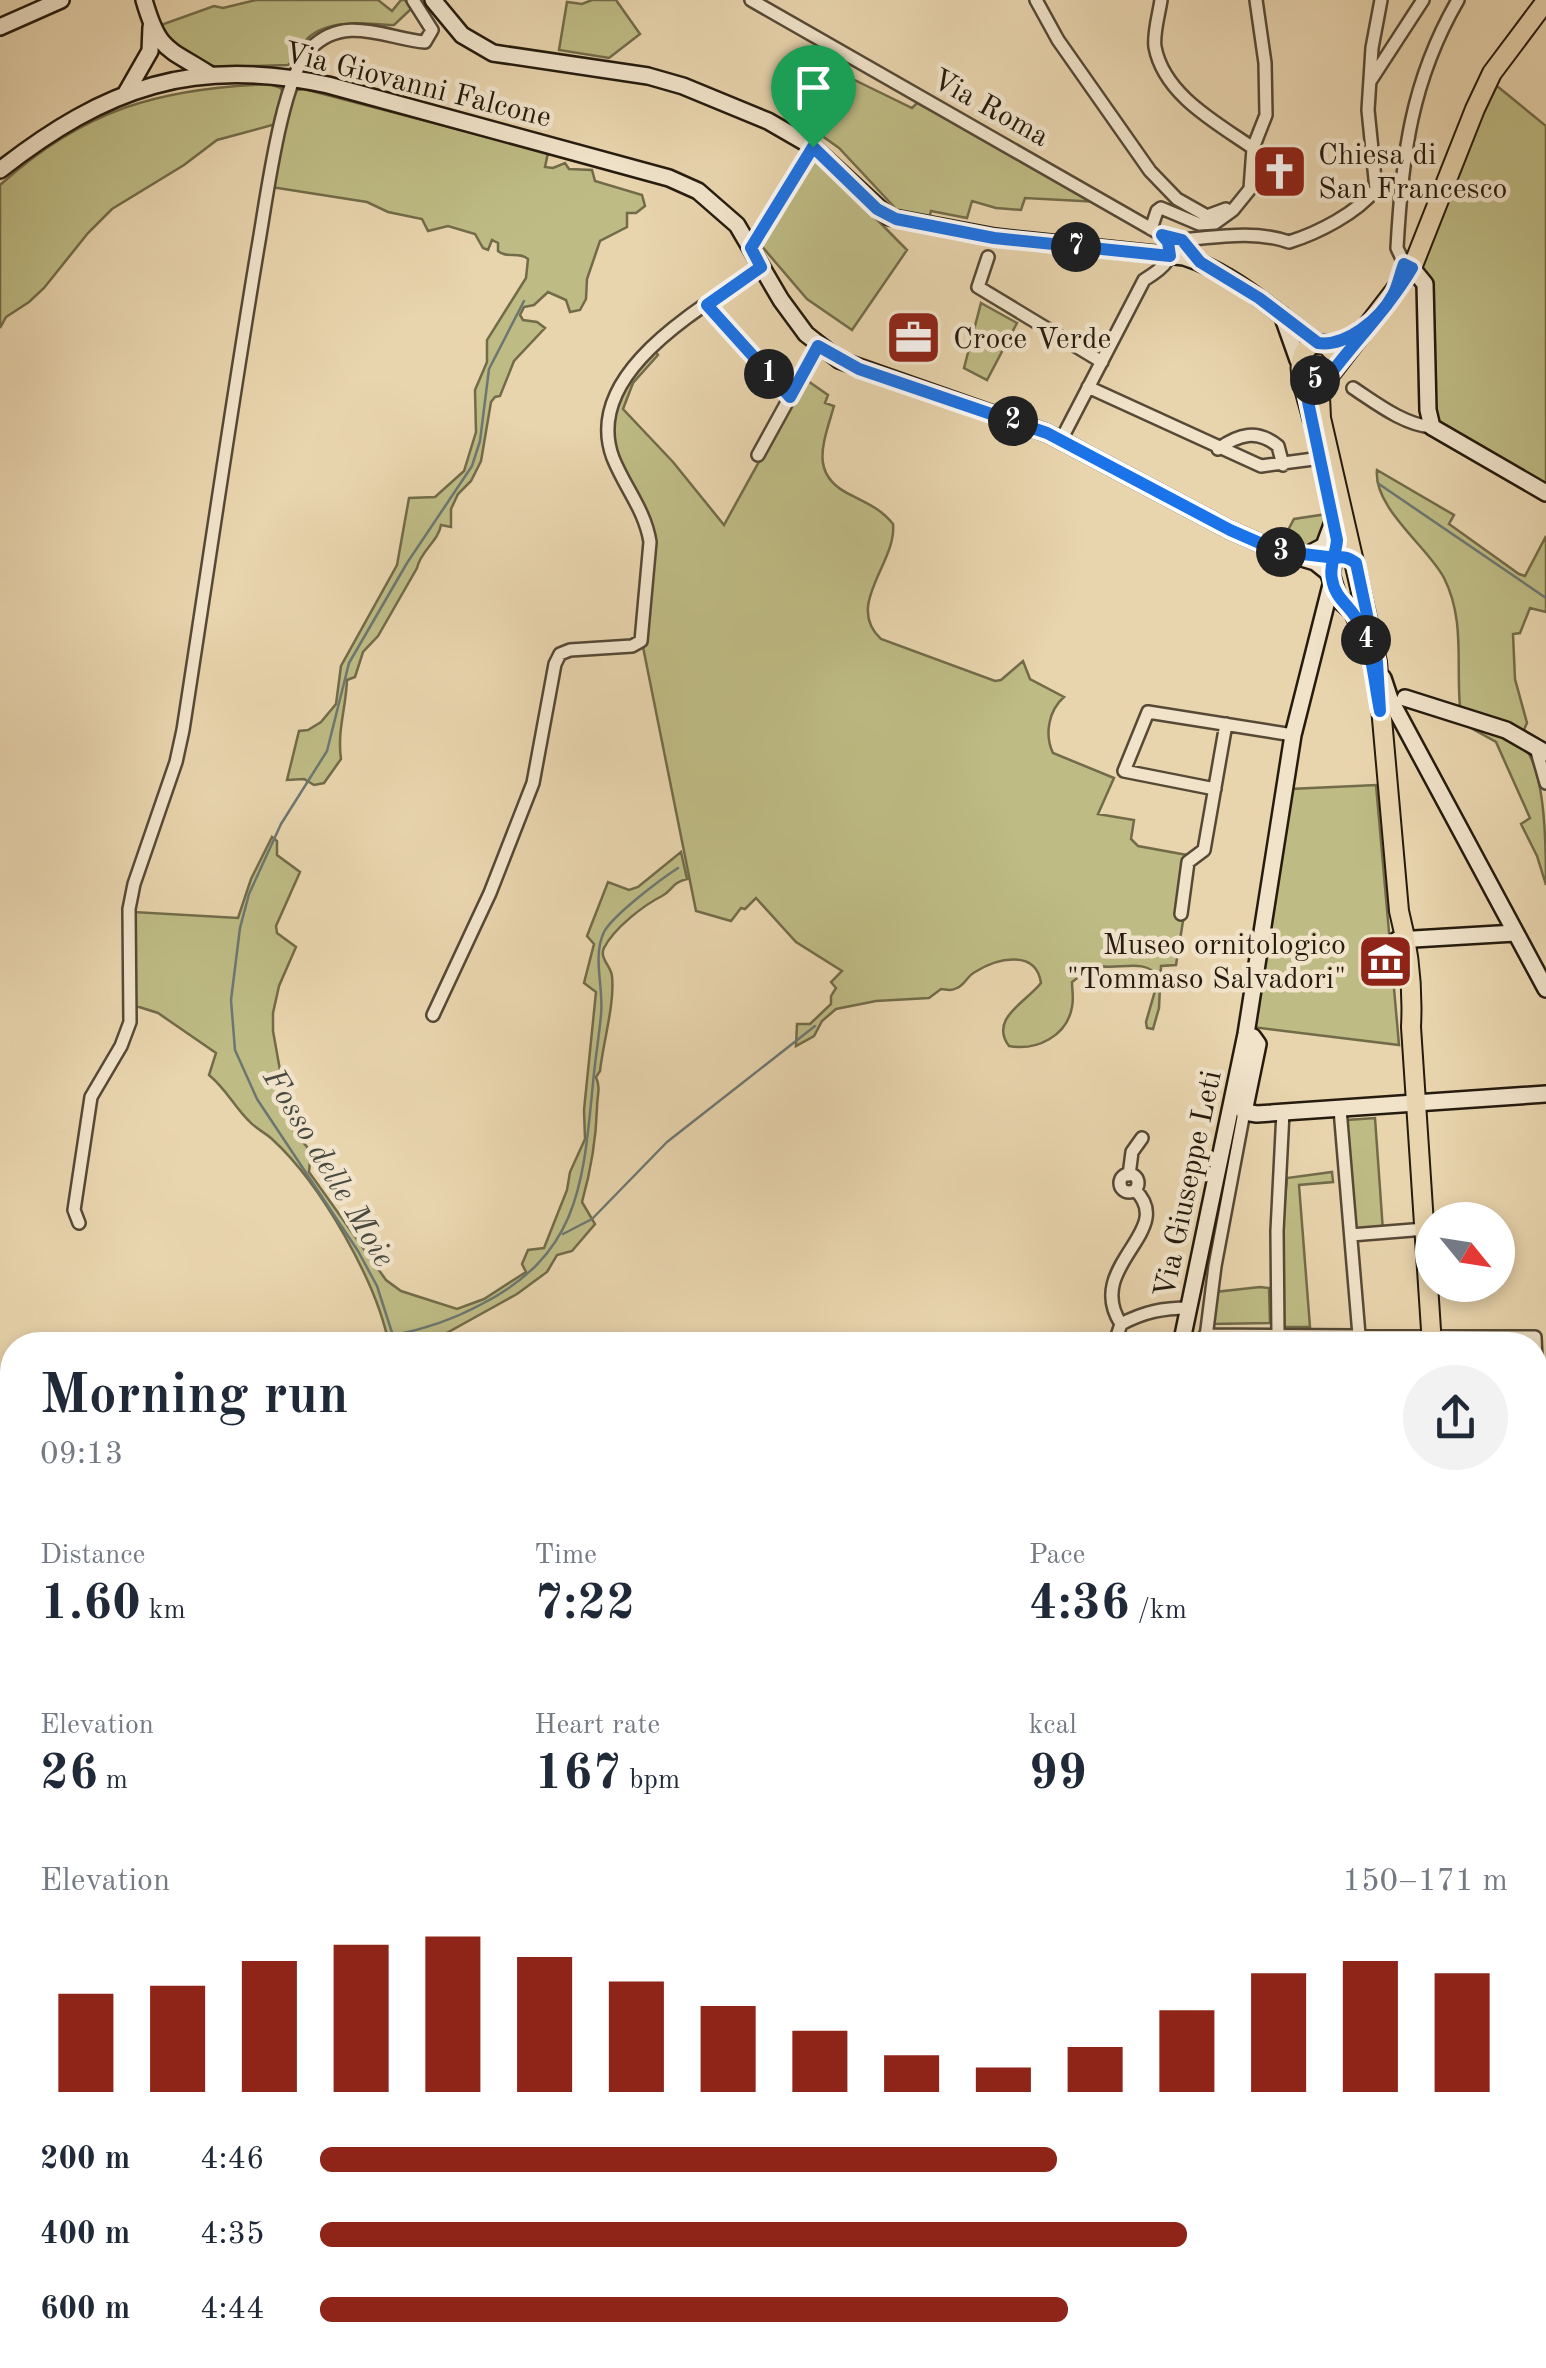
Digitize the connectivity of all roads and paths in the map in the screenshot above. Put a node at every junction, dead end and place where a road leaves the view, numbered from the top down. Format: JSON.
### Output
{"nodes":[{"id":1,"x":61,"y":0,"type":"edge"},
{"id":2,"x":144,"y":0,"type":"edge"},
{"id":3,"x":412,"y":0,"type":"edge"},
{"id":4,"x":433,"y":0,"type":"edge"},
{"id":5,"x":751,"y":0,"type":"edge"},
{"id":6,"x":1036,"y":0,"type":"edge"},
{"id":7,"x":1160,"y":0,"type":"edge"},
{"id":8,"x":1256,"y":0,"type":"edge"},
{"id":9,"x":1381,"y":0,"type":"edge"},
{"id":10,"x":1423,"y":0,"type":"edge"},
{"id":11,"x":1458,"y":0,"type":"edge"},
{"id":12,"x":1546,"y":1,"type":"edge"},
{"id":13,"x":0,"y":26,"type":"edge"},
{"id":14,"x":151,"y":27,"type":"junction"},
{"id":15,"x":208,"y":74,"type":"junction"},
{"id":16,"x":293,"y":77,"type":"junction"},
{"id":17,"x":1372,"y":80,"type":"junction"},
{"id":18,"x":126,"y":93,"type":"junction"},
{"id":19,"x":813,"y":147,"type":"junction"},
{"id":20,"x":1253,"y":148,"type":"junction"},
{"id":21,"x":0,"y":170,"type":"edge"},
{"id":22,"x":1233,"y":210,"type":"junction"},
{"id":23,"x":1156,"y":232,"type":"junction"},
{"id":24,"x":1182,"y":240,"type":"junction"},
{"id":25,"x":751,"y":248,"type":"junction"},
{"id":26,"x":988,"y":256,"type":"dead end"},
{"id":27,"x":1170,"y":256,"type":"junction"},
{"id":28,"x":1200,"y":262,"type":"junction"},
{"id":29,"x":1408,"y":266,"type":"junction"},
{"id":30,"x":761,"y":267,"type":"junction"},
{"id":31,"x":707,"y":305,"type":"junction"},
{"id":32,"x":1282,"y":316,"type":"junction"},
{"id":33,"x":1375,"y":319,"type":"junction"},
{"id":34,"x":1322,"y":343,"type":"junction"},
{"id":35,"x":818,"y":346,"type":"junction"},
{"id":36,"x":1102,"y":362,"type":"junction"},
{"id":37,"x":1300,"y":366,"type":"junction"},
{"id":38,"x":1330,"y":373,"type":"junction"},
{"id":39,"x":1088,"y":387,"type":"junction"},
{"id":40,"x":1353,"y":388,"type":"dead end"},
{"id":41,"x":790,"y":397,"type":"junction"},
{"id":42,"x":1432,"y":427,"type":"junction"},
{"id":43,"x":1061,"y":440,"type":"junction"},
{"id":44,"x":1218,"y":448,"type":"junction"},
{"id":45,"x":758,"y":454,"type":"dead end"},
{"id":46,"x":1321,"y":458,"type":"junction"},
{"id":47,"x":1283,"y":465,"type":"junction"},
{"id":48,"x":1546,"y":493,"type":"edge"},
{"id":49,"x":1334,"y":518,"type":"junction"},
{"id":50,"x":1299,"y":555,"type":"junction"},
{"id":51,"x":1356,"y":563,"type":"junction"},
{"id":52,"x":1333,"y":571,"type":"junction"},
{"id":53,"x":1356,"y":610,"type":"junction"},
{"id":54,"x":1323,"y":620,"type":"junction"},
{"id":55,"x":1393,"y":705,"type":"junction"},
{"id":56,"x":1226,"y":724,"type":"junction"},
{"id":57,"x":1292,"y":735,"type":"junction"},
{"id":58,"x":1541,"y":751,"type":"edge"},
{"id":59,"x":1546,"y":783,"type":"edge"},
{"id":60,"x":1215,"y":789,"type":"junction"},
{"id":61,"x":1181,"y":914,"type":"dead end"},
{"id":62,"x":1515,"y":934,"type":"junction"},
{"id":63,"x":1401,"y":940,"type":"junction"},
{"id":64,"x":1546,"y":988,"type":"edge"},
{"id":65,"x":432,"y":1015,"type":"dead end"},
{"id":66,"x":1246,"y":1034,"type":"junction"},
{"id":67,"x":1546,"y":1094,"type":"edge"},
{"id":68,"x":1416,"y":1103,"type":"junction"},
{"id":69,"x":1340,"y":1108,"type":"junction"},
{"id":70,"x":1244,"y":1112,"type":"junction"},
{"id":71,"x":1283,"y":1112,"type":"junction"},
{"id":72,"x":1142,"y":1138,"type":"dead end"},
{"id":73,"x":1423,"y":1202,"type":"edge"},
{"id":74,"x":79,"y":1223,"type":"dead end"},
{"id":75,"x":1415,"y":1230,"type":"edge"},
{"id":76,"x":1351,"y":1235,"type":"junction"},
{"id":77,"x":1430,"y":1302,"type":"edge"},
{"id":78,"x":1189,"y":1308,"type":"junction"},
{"id":79,"x":1120,"y":1324,"type":"junction"},
{"id":80,"x":1118,"y":1332,"type":"edge"},
{"id":81,"x":1184,"y":1332,"type":"edge"},
{"id":82,"x":1206,"y":1332,"type":"edge"},
{"id":83,"x":1278,"y":1332,"type":"edge"},
{"id":84,"x":1359,"y":1332,"type":"edge"},
{"id":85,"x":1431,"y":1332,"type":"edge"}],
"edges":[{"from":1,"to":13,"type":"main road"},
{"from":2,"to":14,"type":"main road"},
{"from":3,"to":16,"type":"street"},
{"from":4,"to":19,"type":"main road"},
{"from":5,"to":23,"type":"street","name":"Via Roma"},
{"from":6,"to":22,"type":"street"},
{"from":7,"to":20,"type":"street"},
{"from":8,"to":20,"type":"street"},
{"from":9,"to":17,"type":"street"},
{"from":10,"to":17,"type":"street"},
{"from":11,"to":29,"type":"street"},
{"from":12,"to":29,"type":"main road"},
{"from":14,"to":15,"type":"main road"},
{"from":14,"to":18,"type":"main road"},
{"from":15,"to":16,"type":"main road","name":"Via Giovanni Falcone"},
{"from":15,"to":18,"type":"main road","name":"Via Giovanni Falcone"},
{"from":16,"to":25,"type":"main road","name":"Via Giovanni Falcone"},
{"from":16,"to":74,"type":"street"},
{"from":17,"to":24,"type":"street","name":"Via Roma"},
{"from":18,"to":21,"type":"main road","name":"Via Giovanni Falcone"},
{"from":19,"to":25,"type":"street"},
{"from":19,"to":27,"type":"main road"},
{"from":20,"to":22,"type":"street"},
{"from":22,"to":23,"type":"street"},
{"from":23,"to":24,"type":"street","name":"Via Roma"},
{"from":23,"to":27,"type":"street"},
{"from":24,"to":28,"type":"street"},
{"from":25,"to":30,"type":"main road"},
{"from":26,"to":36,"type":"street"},
{"from":27,"to":28,"type":"main road"},
{"from":27,"to":36,"type":"street"},
{"from":28,"to":32,"type":"main road"},
{"from":29,"to":33,"type":"main road"},
{"from":29,"to":42,"type":"main road"},
{"from":30,"to":31,"type":"street"},
{"from":30,"to":35,"type":"main road"},
{"from":31,"to":41,"type":"street"},
{"from":31,"to":65,"type":"street"},
{"from":32,"to":34,"type":"main road"},
{"from":32,"to":37,"type":"main road"},
{"from":33,"to":34,"type":"main road"},
{"from":33,"to":38,"type":"main road"},
{"from":34,"to":37,"type":"main road"},
{"from":34,"to":38,"type":"main road"},
{"from":35,"to":41,"type":"street"},
{"from":35,"to":43,"type":"main road"},
{"from":36,"to":39,"type":"street"},
{"from":37,"to":38,"type":"main road"},
{"from":37,"to":46,"type":"main road"},
{"from":38,"to":51,"type":"main road"},
{"from":39,"to":43,"type":"street"},
{"from":39,"to":44,"type":"street"},
{"from":40,"to":42,"type":"street"},
{"from":41,"to":45,"type":"street"},
{"from":42,"to":48,"type":"main road"},
{"from":43,"to":50,"type":"main road"},
{"from":44,"to":47,"type":"street"},
{"from":44,"to":47,"type":"street"},
{"from":46,"to":47,"type":"street"},
{"from":46,"to":49,"type":"main road"},
{"from":49,"to":50,"type":"main road"},
{"from":49,"to":52,"type":"main road"},
{"from":50,"to":52,"type":"main road"},
{"from":51,"to":52,"type":"main road"},
{"from":51,"to":53,"type":"main road"},
{"from":52,"to":53,"type":"main road"},
{"from":52,"to":54,"type":"main road"},
{"from":53,"to":54,"type":"main road"},
{"from":53,"to":55,"type":"main road"},
{"from":53,"to":55,"type":"main road"},
{"from":54,"to":57,"type":"main road"},
{"from":55,"to":58,"type":"main road"},
{"from":55,"to":62,"type":"main road"},
{"from":55,"to":63,"type":"main road"},
{"from":56,"to":57,"type":"street"},
{"from":56,"to":60,"type":"street"},
{"from":56,"to":60,"type":"street"},
{"from":57,"to":66,"type":"main road"},
{"from":58,"to":59,"type":"street"},
{"from":60,"to":61,"type":"street"},
{"from":62,"to":63,"type":"main road"},
{"from":62,"to":64,"type":"main road"},
{"from":63,"to":68,"type":"main road"},
{"from":66,"to":70,"type":"main road"},
{"from":66,"to":78,"type":"main road","name":"Via Giuseppe Leti"},
{"from":67,"to":68,"type":"main road"},
{"from":68,"to":69,"type":"main road"},
{"from":68,"to":73,"type":"main road"},
{"from":69,"to":71,"type":"main road"},
{"from":69,"to":76,"type":"street"},
{"from":70,"to":71,"type":"main road"},
{"from":70,"to":82,"type":"street"},
{"from":71,"to":83,"type":"street"},
{"from":72,"to":79,"type":"street"},
{"from":75,"to":76,"type":"street"},
{"from":76,"to":84,"type":"street"},
{"from":77,"to":85,"type":"main road"},
{"from":78,"to":79,"type":"street"},
{"from":78,"to":81,"type":"main road","name":"Via Giuseppe Leti"},
{"from":79,"to":80,"type":"street"}]}
